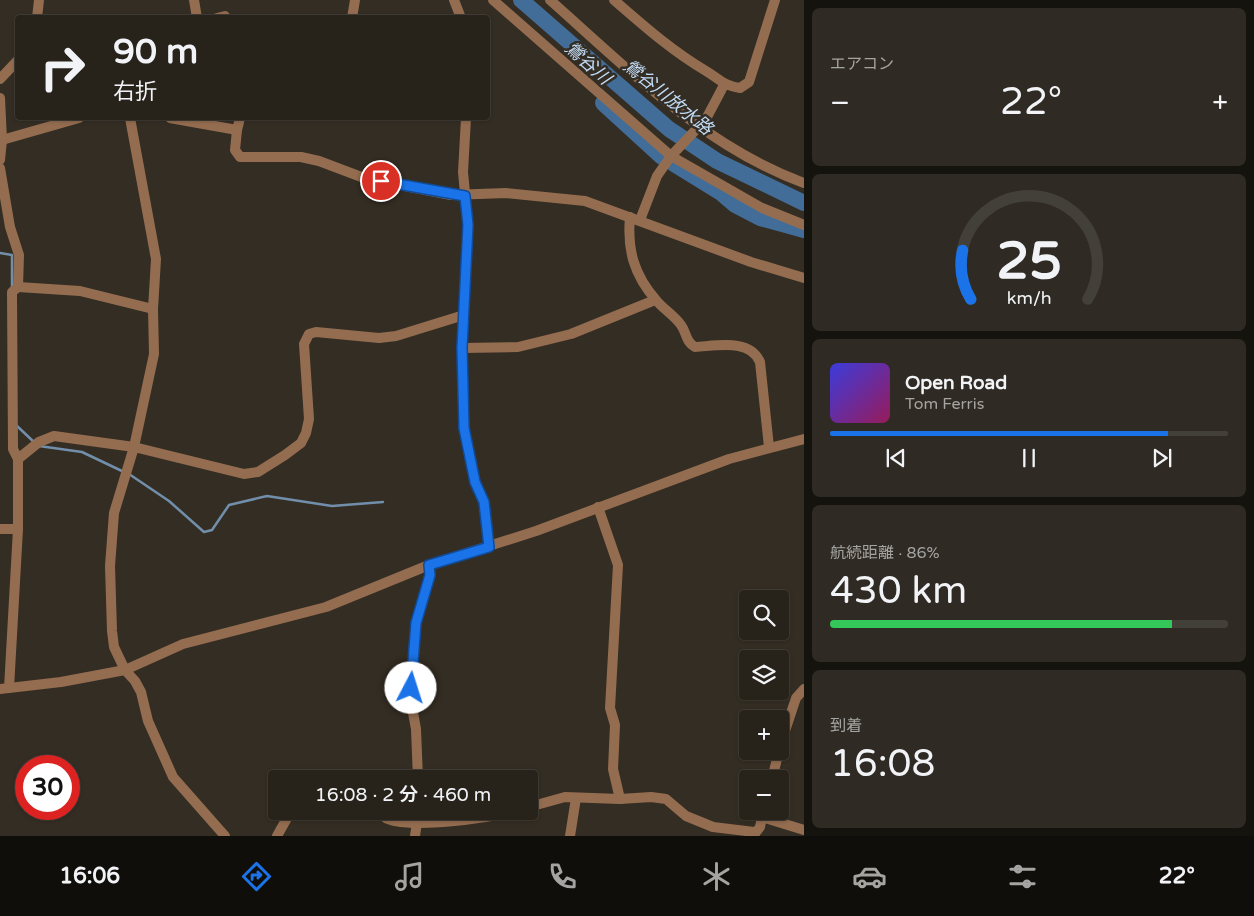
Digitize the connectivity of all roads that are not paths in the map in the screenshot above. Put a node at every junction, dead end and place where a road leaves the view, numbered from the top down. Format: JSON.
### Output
{"nodes":[{"id":1,"x":39,"y":0,"type":"edge"},
{"id":2,"x":194,"y":0,"type":"edge"},
{"id":3,"x":355,"y":0,"type":"edge"},
{"id":4,"x":454,"y":0,"type":"edge"},
{"id":5,"x":493,"y":0,"type":"edge"},
{"id":6,"x":550,"y":0,"type":"edge"},
{"id":7,"x":614,"y":0,"type":"edge"},
{"id":8,"x":775,"y":0,"type":"edge"},
{"id":9,"x":37,"y":15,"type":"edge"},
{"id":10,"x":196,"y":15,"type":"edge"},
{"id":11,"x":352,"y":15,"type":"edge"},
{"id":12,"x":460,"y":15,"type":"edge"},
{"id":13,"x":15,"y":63,"type":"edge"},
{"id":14,"x":0,"y":78,"type":"edge"},
{"id":15,"x":724,"y":85,"type":"junction"},
{"id":16,"x":0,"y":98,"type":"edge"},
{"id":17,"x":73,"y":120,"type":"edge"},
{"id":18,"x":130,"y":120,"type":"edge"},
{"id":19,"x":181,"y":120,"type":"edge"},
{"id":20,"x":240,"y":120,"type":"edge"},
{"id":21,"x":466,"y":120,"type":"edge"},
{"id":22,"x":698,"y":128,"type":"junction"},
{"id":23,"x":237,"y":130,"type":"junction"},
{"id":24,"x":2,"y":140,"type":"junction"},
{"id":25,"x":672,"y":154,"type":"junction"},
{"id":26,"x":0,"y":160,"type":"edge"},
{"id":27,"x":0,"y":168,"type":"edge"},
{"id":28,"x":804,"y":183,"type":"edge"},
{"id":29,"x":465,"y":196,"type":"junction"},
{"id":30,"x":635,"y":219,"type":"junction"},
{"id":31,"x":804,"y":225,"type":"edge"},
{"id":32,"x":804,"y":278,"type":"edge"},
{"id":33,"x":15,"y":289,"type":"junction"},
{"id":34,"x":655,"y":300,"type":"junction"},
{"id":35,"x":153,"y":309,"type":"junction"},
{"id":36,"x":464,"y":315,"type":"junction"},
{"id":37,"x":462,"y":348,"type":"junction"},
{"id":38,"x":804,"y":439,"type":"edge"},
{"id":39,"x":134,"y":447,"type":"junction"},
{"id":40,"x":769,"y":447,"type":"junction"},
{"id":41,"x":18,"y":460,"type":"junction"},
{"id":42,"x":598,"y":507,"type":"junction"},
{"id":43,"x":0,"y":529,"type":"edge"},
{"id":44,"x":18,"y":529,"type":"junction"},
{"id":45,"x":489,"y":547,"type":"junction"},
{"id":46,"x":429,"y":565,"type":"junction"},
{"id":47,"x":125,"y":670,"type":"junction"},
{"id":48,"x":4,"y":689,"type":"edge"},
{"id":49,"x":804,"y":689,"type":"edge"},
{"id":50,"x":789,"y":719,"type":"edge"},
{"id":51,"x":418,"y":770,"type":"edge"},
{"id":52,"x":576,"y":798,"type":"junction"},
{"id":53,"x":620,"y":799,"type":"junction"},
{"id":54,"x":538,"y":804,"type":"edge"},
{"id":55,"x":286,"y":820,"type":"edge"},
{"id":56,"x":392,"y":820,"type":"edge"},
{"id":57,"x":412,"y":820,"type":"edge"},
{"id":58,"x":423,"y":820,"type":"edge"},
{"id":59,"x":762,"y":820,"type":"edge"},
{"id":60,"x":778,"y":820,"type":"edge"},
{"id":61,"x":804,"y":830,"type":"edge"},
{"id":62,"x":754,"y":834,"type":"edge"},
{"id":63,"x":225,"y":836,"type":"edge"},
{"id":64,"x":277,"y":836,"type":"edge"},
{"id":65,"x":415,"y":836,"type":"edge"},
{"id":66,"x":570,"y":836,"type":"edge"}],
"edges":[{"from":1,"to":9,"type":"street"},
{"from":2,"to":10,"type":"street"},
{"from":3,"to":11,"type":"street"},
{"from":4,"to":12,"type":"street"},
{"from":5,"to":25,"type":"street"},
{"from":6,"to":22,"type":"street"},
{"from":7,"to":15,"type":"street"},
{"from":8,"to":15,"type":"street"},
{"from":13,"to":14,"type":"street"},
{"from":15,"to":22,"type":"street"},
{"from":16,"to":24,"type":"street"},
{"from":17,"to":24,"type":"street"},
{"from":18,"to":35,"type":"street"},
{"from":19,"to":23,"type":"street"},
{"from":20,"to":23,"type":"street"},
{"from":21,"to":29,"type":"street"},
{"from":22,"to":25,"type":"street"},
{"from":22,"to":28,"type":"street"},
{"from":23,"to":29,"type":"street"},
{"from":24,"to":26,"type":"street"},
{"from":25,"to":30,"type":"street"},
{"from":25,"to":31,"type":"street"},
{"from":27,"to":33,"type":"street"},
{"from":29,"to":30,"type":"street"},
{"from":29,"to":36,"type":"street"},
{"from":30,"to":32,"type":"street"},
{"from":30,"to":34,"type":"street"},
{"from":33,"to":35,"type":"street"},
{"from":33,"to":41,"type":"street"},
{"from":34,"to":37,"type":"street"},
{"from":34,"to":40,"type":"street"},
{"from":35,"to":39,"type":"street"},
{"from":36,"to":37,"type":"street"},
{"from":36,"to":39,"type":"street"},
{"from":37,"to":45,"type":"street"},
{"from":38,"to":40,"type":"street"},
{"from":39,"to":41,"type":"street"},
{"from":39,"to":47,"type":"street"},
{"from":40,"to":42,"type":"street"},
{"from":41,"to":44,"type":"street"},
{"from":42,"to":45,"type":"street"},
{"from":42,"to":53,"type":"street"},
{"from":43,"to":44,"type":"street"},
{"from":44,"to":48,"type":"street"},
{"from":45,"to":46,"type":"street"},
{"from":46,"to":47,"type":"street"},
{"from":46,"to":51,"type":"street"},
{"from":47,"to":48,"type":"street"},
{"from":47,"to":63,"type":"street"},
{"from":49,"to":50,"type":"street"},
{"from":52,"to":53,"type":"street"},
{"from":52,"to":54,"type":"street"},
{"from":52,"to":66,"type":"street"},
{"from":53,"to":62,"type":"street"},
{"from":55,"to":64,"type":"street"},
{"from":56,"to":57,"type":"street"},
{"from":58,"to":65,"type":"street"},
{"from":59,"to":62,"type":"street"},
{"from":60,"to":61,"type":"street"}]}
